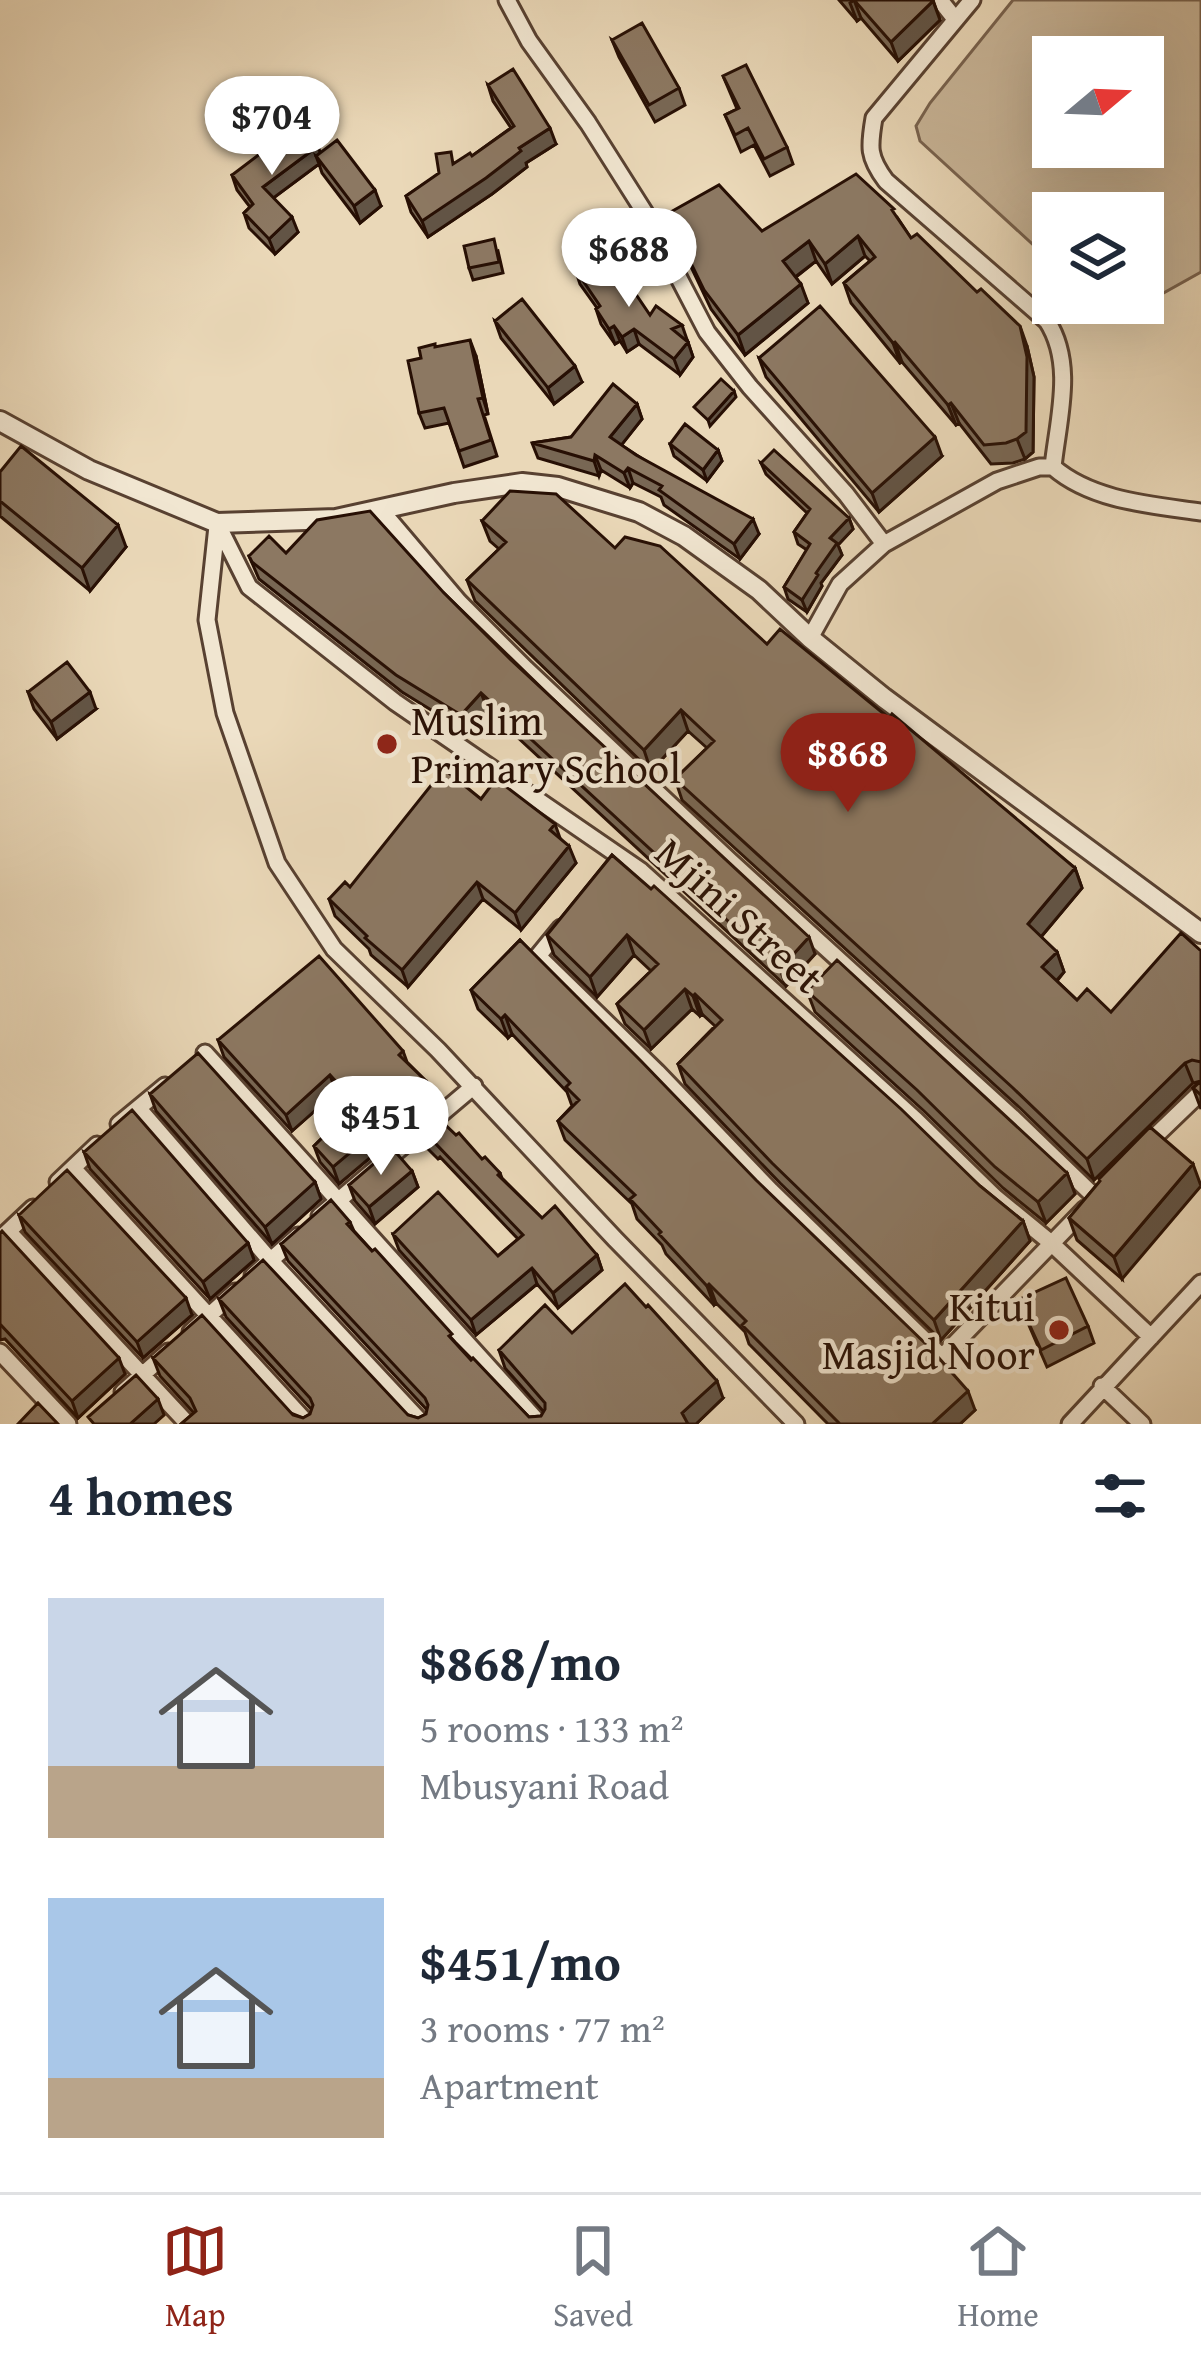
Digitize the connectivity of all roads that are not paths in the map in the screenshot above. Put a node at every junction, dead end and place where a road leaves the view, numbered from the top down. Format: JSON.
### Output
{"nodes":[{"id":1,"x":506,"y":0,"type":"edge"},
{"id":2,"x":940,"y":0,"type":"edge"},
{"id":3,"x":973,"y":0,"type":"edge"},
{"id":4,"x":955,"y":19,"type":"junction"},
{"id":5,"x":0,"y":421,"type":"edge"},
{"id":6,"x":1053,"y":467,"type":"junction"},
{"id":7,"x":380,"y":509,"type":"junction"},
{"id":8,"x":1201,"y":512,"type":"edge"},
{"id":9,"x":217,"y":523,"type":"junction"},
{"id":10,"x":884,"y":544,"type":"junction"},
{"id":11,"x":810,"y":638,"type":"junction"},
{"id":12,"x":620,"y":856,"type":"junction"},
{"id":13,"x":606,"y":872,"type":"edge"},
{"id":14,"x":565,"y":922,"type":"edge"},
{"id":15,"x":1201,"y":933,"type":"edge"},
{"id":16,"x":334,"y":949,"type":"junction"},
{"id":17,"x":316,"y":964,"type":"edge"},
{"id":18,"x":224,"y":1038,"type":"edge"},
{"id":19,"x":205,"y":1053,"type":"junction"},
{"id":20,"x":189,"y":1067,"type":"edge"},
{"id":21,"x":172,"y":1081,"type":"edge"},
{"id":22,"x":474,"y":1086,"type":"junction"},
{"id":23,"x":1201,"y":1091,"type":"edge"},
{"id":24,"x":139,"y":1108,"type":"junction"},
{"id":25,"x":1130,"y":1160,"type":"edge"},
{"id":26,"x":73,"y":1168,"type":"junction"},
{"id":27,"x":337,"y":1201,"type":"junction"},
{"id":28,"x":4,"y":1235,"type":"edge"},
{"id":29,"x":1050,"y":1242,"type":"junction"},
{"id":30,"x":270,"y":1260,"type":"junction"},
{"id":31,"x":1201,"y":1283,"type":"edge"},
{"id":32,"x":210,"y":1316,"type":"junction"},
{"id":33,"x":1150,"y":1336,"type":"junction"},
{"id":34,"x":0,"y":1352,"type":"edge"},
{"id":35,"x":142,"y":1375,"type":"junction"},
{"id":36,"x":1102,"y":1386,"type":"junction"},
{"id":37,"x":115,"y":1400,"type":"edge"},
{"id":38,"x":68,"y":1424,"type":"edge"},
{"id":39,"x":188,"y":1424,"type":"edge"},
{"id":40,"x":308,"y":1424,"type":"edge"},
{"id":41,"x":423,"y":1424,"type":"edge"},
{"id":42,"x":540,"y":1424,"type":"edge"},
{"id":43,"x":796,"y":1424,"type":"edge"},
{"id":44,"x":1070,"y":1424,"type":"edge"},
{"id":45,"x":1142,"y":1424,"type":"edge"}],
"edges":[{"from":1,"to":10,"type":"street"},
{"from":2,"to":4,"type":"street"},
{"from":3,"to":4,"type":"street"},
{"from":4,"to":6,"type":"street"},
{"from":5,"to":9,"type":"street"},
{"from":6,"to":8,"type":"street"},
{"from":6,"to":10,"type":"street"},
{"from":7,"to":9,"type":"street"},
{"from":7,"to":11,"type":"street"},
{"from":7,"to":29,"type":"street"},
{"from":9,"to":12,"type":"street","name":"Mjini Street"},
{"from":9,"to":16,"type":"street"},
{"from":10,"to":11,"type":"street"},
{"from":11,"to":15,"type":"street"},
{"from":12,"to":13,"type":"street"},
{"from":12,"to":29,"type":"street","name":"Mjini Street"},
{"from":14,"to":29,"type":"street"},
{"from":16,"to":17,"type":"street"},
{"from":16,"to":22,"type":"street"},
{"from":18,"to":19,"type":"street"},
{"from":19,"to":20,"type":"street"},
{"from":19,"to":27,"type":"street"},
{"from":21,"to":24,"type":"street"},
{"from":22,"to":27,"type":"street"},
{"from":22,"to":43,"type":"street"},
{"from":23,"to":25,"type":"street"},
{"from":24,"to":26,"type":"street"},
{"from":24,"to":30,"type":"street"},
{"from":26,"to":28,"type":"street"},
{"from":26,"to":32,"type":"street"},
{"from":27,"to":30,"type":"street"},
{"from":27,"to":42,"type":"street"},
{"from":28,"to":35,"type":"street"},
{"from":29,"to":33,"type":"street","name":"Mjini Street"},
{"from":30,"to":32,"type":"street"},
{"from":30,"to":41,"type":"street"},
{"from":31,"to":33,"type":"street"},
{"from":32,"to":35,"type":"street"},
{"from":32,"to":40,"type":"street"},
{"from":33,"to":36,"type":"street"},
{"from":34,"to":38,"type":"street"},
{"from":35,"to":37,"type":"street"},
{"from":35,"to":39,"type":"street"},
{"from":36,"to":44,"type":"street"},
{"from":36,"to":45,"type":"street"}]}
